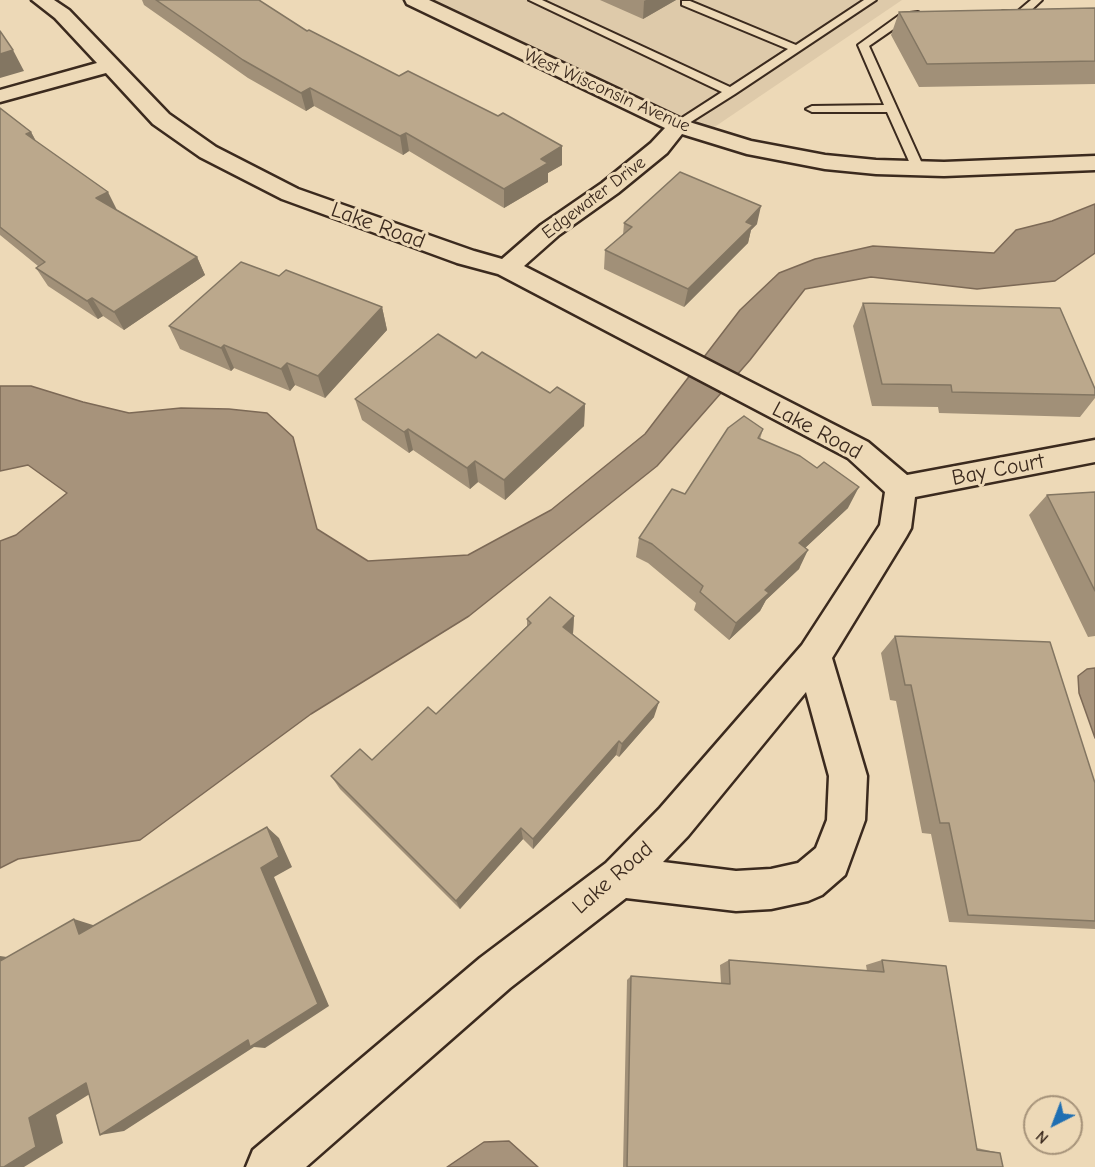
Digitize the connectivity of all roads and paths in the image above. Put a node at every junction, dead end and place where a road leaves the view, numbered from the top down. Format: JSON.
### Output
{"nodes":[{"id":1,"x":41,"y":0,"type":"edge"},
{"id":2,"x":414,"y":0,"type":"edge"},
{"id":3,"x":534,"y":0,"type":"edge"},
{"id":4,"x":871,"y":0,"type":"edge"},
{"id":5,"x":1037,"y":0,"type":"edge"},
{"id":6,"x":686,"y":3,"type":"dead end"},
{"id":7,"x":986,"y":14,"type":"edge"},
{"id":8,"x":928,"y":15,"type":"edge"},
{"id":9,"x":796,"y":49,"type":"junction"},
{"id":10,"x":109,"y":66,"type":"junction"},
{"id":11,"x":731,"y":92,"type":"junction"},
{"id":12,"x":0,"y":96,"type":"edge"},
{"id":13,"x":892,"y":108,"type":"junction"},
{"id":14,"x":812,"y":109,"type":"dead end"},
{"id":15,"x":678,"y":126,"type":"junction"},
{"id":16,"x":1095,"y":163,"type":"edge"},
{"id":17,"x":918,"y":168,"type":"junction"},
{"id":18,"x":507,"y":268,"type":"junction"},
{"id":19,"x":1095,"y":452,"type":"edge"},
{"id":20,"x":901,"y":488,"type":"junction"},
{"id":21,"x":814,"y":656,"type":"junction"},
{"id":22,"x":621,"y":877,"type":"junction"},
{"id":23,"x":270,"y":1167,"type":"edge"}],
"edges":[{"from":1,"to":10,"type":"street","name":"Lake Road"},
{"from":2,"to":15,"type":"street","name":"West Wisconsin Avenue"},
{"from":3,"to":11,"type":"lane"},
{"from":4,"to":9,"type":"lane"},
{"from":5,"to":7,"type":"lane"},
{"from":6,"to":9,"type":"lane"},
{"from":8,"to":13,"type":"lane"},
{"from":9,"to":11,"type":"lane"},
{"from":10,"to":12,"type":"street"},
{"from":10,"to":18,"type":"street","name":"Lake Road"},
{"from":11,"to":15,"type":"lane"},
{"from":13,"to":14,"type":"lane"},
{"from":13,"to":17,"type":"lane"},
{"from":15,"to":17,"type":"street","name":"West Wisconsin Avenue"},
{"from":15,"to":18,"type":"street","name":"Edgewater Drive"},
{"from":16,"to":17,"type":"street","name":"West Wisconsin Avenue"},
{"from":18,"to":20,"type":"street","name":"Lake Road"},
{"from":19,"to":20,"type":"street","name":"Bay Court"},
{"from":20,"to":21,"type":"street","name":"Lake Road"},
{"from":21,"to":22,"type":"street","name":"Lake Road"},
{"from":21,"to":22,"type":"street"},
{"from":22,"to":23,"type":"street","name":"Lake Road"}]}
